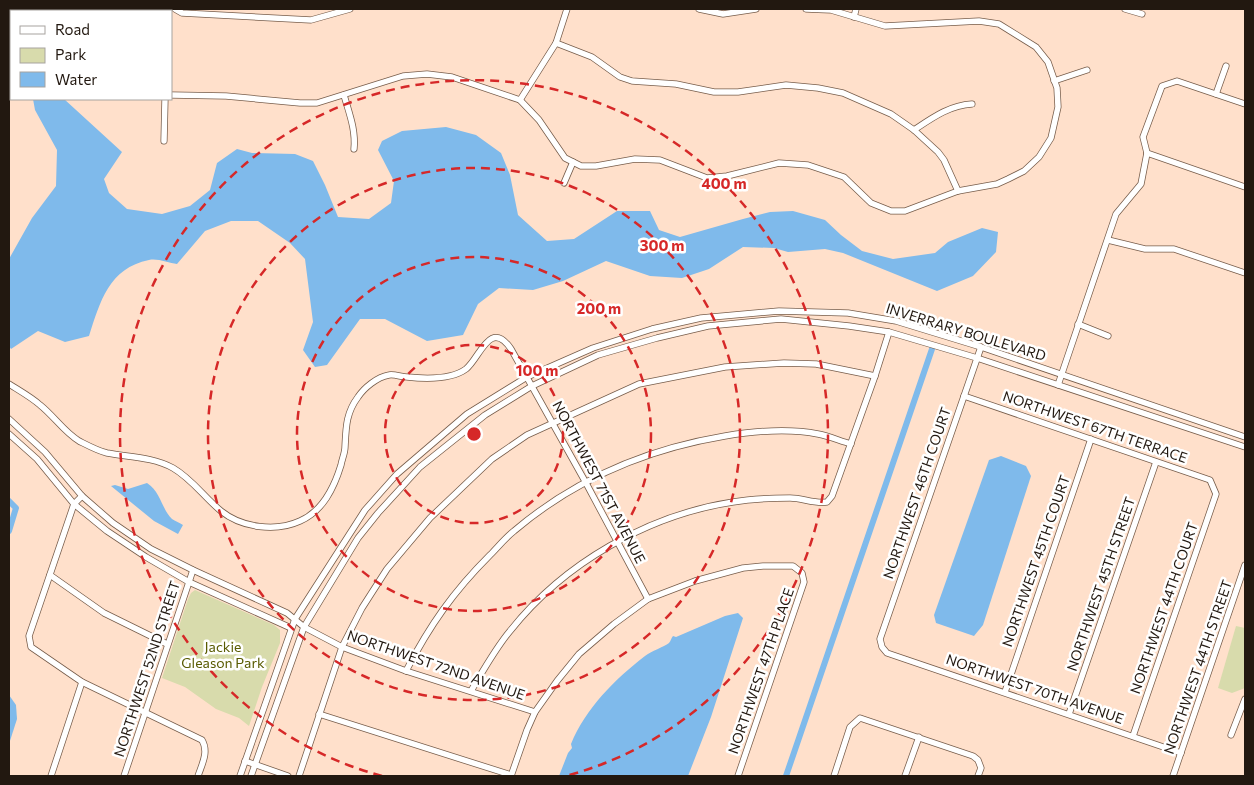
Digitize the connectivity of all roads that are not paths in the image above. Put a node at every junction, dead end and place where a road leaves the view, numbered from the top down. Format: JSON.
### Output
{"nodes":[{"id":1,"x":175,"y":9,"type":"edge"},
{"id":2,"x":350,"y":9,"type":"edge"},
{"id":3,"x":567,"y":9,"type":"edge"},
{"id":4,"x":699,"y":9,"type":"edge"},
{"id":5,"x":756,"y":9,"type":"edge"},
{"id":6,"x":806,"y":9,"type":"edge"},
{"id":7,"x":856,"y":9,"type":"edge"},
{"id":8,"x":1125,"y":9,"type":"edge"},
{"id":9,"x":1142,"y":14,"type":"dead end"},
{"id":10,"x":854,"y":17,"type":"junction"},
{"id":11,"x":556,"y":43,"type":"junction"},
{"id":12,"x":1226,"y":66,"type":"dead end"},
{"id":13,"x":1087,"y":70,"type":"dead end"},
{"id":14,"x":1054,"y":81,"type":"junction"},
{"id":15,"x":1216,"y":94,"type":"junction"},
{"id":16,"x":172,"y":95,"type":"edge"},
{"id":17,"x":344,"y":95,"type":"junction"},
{"id":18,"x":165,"y":100,"type":"edge"},
{"id":19,"x":520,"y":100,"type":"junction"},
{"id":20,"x":972,"y":104,"type":"dead end"},
{"id":21,"x":1245,"y":104,"type":"edge"},
{"id":22,"x":914,"y":130,"type":"junction"},
{"id":23,"x":164,"y":141,"type":"dead end"},
{"id":24,"x":354,"y":149,"type":"dead end"},
{"id":25,"x":1147,"y":153,"type":"junction"},
{"id":26,"x":573,"y":162,"type":"junction"},
{"id":27,"x":564,"y":183,"type":"dead end"},
{"id":28,"x":1245,"y":187,"type":"edge"},
{"id":29,"x":958,"y":192,"type":"junction"},
{"id":30,"x":1108,"y":240,"type":"junction"},
{"id":31,"x":1245,"y":273,"type":"edge"},
{"id":32,"x":1078,"y":324,"type":"junction"},
{"id":33,"x":889,"y":332,"type":"junction"},
{"id":34,"x":1108,"y":336,"type":"dead end"},
{"id":35,"x":981,"y":347,"type":"junction"},
{"id":36,"x":977,"y":358,"type":"junction"},
{"id":37,"x":1061,"y":375,"type":"junction"},
{"id":38,"x":876,"y":376,"type":"junction"},
{"id":39,"x":527,"y":378,"type":"junction"},
{"id":40,"x":9,"y":384,"type":"edge"},
{"id":41,"x":1058,"y":385,"type":"junction"},
{"id":42,"x":532,"y":386,"type":"junction"},
{"id":43,"x":964,"y":396,"type":"junction"},
{"id":44,"x":1156,"y":407,"type":"junction"},
{"id":45,"x":1153,"y":416,"type":"junction"},
{"id":46,"x":9,"y":419,"type":"edge"},
{"id":47,"x":552,"y":423,"type":"junction"},
{"id":48,"x":9,"y":434,"type":"edge"},
{"id":49,"x":1245,"y":437,"type":"edge"},
{"id":50,"x":30,"y":438,"type":"junction"},
{"id":51,"x":1091,"y":439,"type":"junction"},
{"id":52,"x":851,"y":444,"type":"junction"},
{"id":53,"x":23,"y":446,"type":"junction"},
{"id":54,"x":1245,"y":447,"type":"edge"},
{"id":55,"x":1156,"y":462,"type":"junction"},
{"id":56,"x":586,"y":483,"type":"junction"},
{"id":57,"x":1214,"y":488,"type":"joint"},
{"id":58,"x":82,"y":496,"type":"junction"},
{"id":59,"x":74,"y":504,"type":"junction"},
{"id":60,"x":616,"y":542,"type":"junction"},
{"id":61,"x":1245,"y":565,"type":"edge"},
{"id":62,"x":193,"y":570,"type":"junction"},
{"id":63,"x":50,"y":575,"type":"junction"},
{"id":64,"x":189,"y":582,"type":"junction"},
{"id":65,"x":648,"y":599,"type":"junction"},
{"id":66,"x":295,"y":619,"type":"junction"},
{"id":67,"x":304,"y":627,"type":"junction"},
{"id":68,"x":291,"y":628,"type":"junction"},
{"id":69,"x":167,"y":644,"type":"junction"},
{"id":70,"x":342,"y":647,"type":"junction"},
{"id":71,"x":882,"y":648,"type":"joint"},
{"id":72,"x":406,"y":670,"type":"junction"},
{"id":73,"x":82,"y":682,"type":"junction"},
{"id":74,"x":471,"y":691,"type":"junction"},
{"id":75,"x":1006,"y":692,"type":"junction"},
{"id":76,"x":1244,"y":703,"type":"edge"},
{"id":77,"x":145,"y":712,"type":"junction"},
{"id":78,"x":535,"y":712,"type":"junction"},
{"id":79,"x":319,"y":714,"type":"junction"},
{"id":80,"x":1069,"y":714,"type":"junction"},
{"id":81,"x":1231,"y":735,"type":"dead end"},
{"id":82,"x":1133,"y":736,"type":"junction"},
{"id":83,"x":918,"y":737,"type":"junction"},
{"id":84,"x":1181,"y":753,"type":"junction"},
{"id":85,"x":245,"y":761,"type":"junction"},
{"id":86,"x":255,"y":765,"type":"junction"},
{"id":87,"x":51,"y":776,"type":"edge"},
{"id":88,"x":124,"y":776,"type":"edge"},
{"id":89,"x":198,"y":776,"type":"edge"},
{"id":90,"x":240,"y":776,"type":"edge"},
{"id":91,"x":251,"y":776,"type":"edge"},
{"id":92,"x":288,"y":776,"type":"edge"},
{"id":93,"x":299,"y":776,"type":"edge"},
{"id":94,"x":511,"y":776,"type":"edge"},
{"id":95,"x":738,"y":776,"type":"edge"},
{"id":96,"x":834,"y":776,"type":"edge"},
{"id":97,"x":905,"y":776,"type":"edge"},
{"id":98,"x":978,"y":776,"type":"edge"},
{"id":99,"x":1174,"y":776,"type":"edge"}],
"edges":[{"from":1,"to":2,"type":"street"},
{"from":3,"to":11,"type":"street"},
{"from":4,"to":5,"type":"street"},
{"from":6,"to":10,"type":"street"},
{"from":7,"to":10,"type":"street"},
{"from":8,"to":9,"type":"street"},
{"from":10,"to":14,"type":"street"},
{"from":11,"to":19,"type":"street"},
{"from":11,"to":22,"type":"street"},
{"from":12,"to":15,"type":"street"},
{"from":13,"to":14,"type":"street"},
{"from":14,"to":29,"type":"street"},
{"from":15,"to":21,"type":"street"},
{"from":15,"to":25,"type":"street"},
{"from":16,"to":17,"type":"street"},
{"from":17,"to":19,"type":"street"},
{"from":17,"to":24,"type":"street"},
{"from":18,"to":23,"type":"street"},
{"from":19,"to":26,"type":"street"},
{"from":20,"to":22,"type":"street"},
{"from":22,"to":29,"type":"street"},
{"from":25,"to":28,"type":"street"},
{"from":25,"to":30,"type":"street"},
{"from":26,"to":27,"type":"street"},
{"from":26,"to":29,"type":"street"},
{"from":30,"to":31,"type":"street"},
{"from":30,"to":32,"type":"street"},
{"from":32,"to":34,"type":"street"},
{"from":32,"to":37,"type":"street"},
{"from":33,"to":36,"type":"street","name":"INVERRARY BOULEVARD"},
{"from":33,"to":38,"type":"street"},
{"from":33,"to":42,"type":"street","name":"INVERRARY BOULEVARD"},
{"from":35,"to":36,"type":"street","name":"NORTHWEST 46TH COURT"},
{"from":35,"to":37,"type":"street","name":"INVERRARY BOULEVARD"},
{"from":35,"to":39,"type":"street","name":"INVERRARY BOULEVARD"},
{"from":36,"to":41,"type":"street","name":"INVERRARY BOULEVARD"},
{"from":36,"to":43,"type":"street","name":"NORTHWEST 46TH COURT"},
{"from":37,"to":41,"type":"street"},
{"from":37,"to":44,"type":"street","name":"INVERRARY BOULEVARD"},
{"from":38,"to":47,"type":"street"},
{"from":38,"to":52,"type":"street"},
{"from":39,"to":40,"type":"street","name":"NORTHWEST 71ST AVENUE"},
{"from":39,"to":42,"type":"street","name":"NORTHWEST 71ST AVENUE"},
{"from":39,"to":66,"type":"street","name":"INVERRARY BOULEVARD"},
{"from":41,"to":45,"type":"street","name":"INVERRARY BOULEVARD"},
{"from":42,"to":47,"type":"street","name":"NORTHWEST 71ST AVENUE"},
{"from":42,"to":67,"type":"street","name":"INVERRARY BOULEVARD"},
{"from":43,"to":51,"type":"street","name":"NORTHWEST 67TH TERRACE"},
{"from":43,"to":71,"type":"street","name":"NORTHWEST 46TH COURT"},
{"from":44,"to":45,"type":"street"},
{"from":44,"to":49,"type":"street","name":"INVERRARY BOULEVARD"},
{"from":45,"to":54,"type":"street","name":"INVERRARY BOULEVARD"},
{"from":46,"to":50,"type":"street"},
{"from":47,"to":56,"type":"street","name":"NORTHWEST 71ST AVENUE"},
{"from":47,"to":70,"type":"street"},
{"from":48,"to":53,"type":"street"},
{"from":50,"to":53,"type":"street"},
{"from":50,"to":58,"type":"street"},
{"from":51,"to":55,"type":"street","name":"NORTHWEST 67TH TERRACE"},
{"from":51,"to":75,"type":"street","name":"NORTHWEST 45TH COURT"},
{"from":52,"to":56,"type":"street"},
{"from":52,"to":60,"type":"street"},
{"from":53,"to":59,"type":"street"},
{"from":55,"to":57,"type":"street","name":"NORTHWEST 67TH TERRACE"},
{"from":55,"to":80,"type":"street","name":"NORTHWEST 45TH STREET"},
{"from":56,"to":60,"type":"street","name":"NORTHWEST 71ST AVENUE"},
{"from":56,"to":72,"type":"street"},
{"from":57,"to":82,"type":"street","name":"NORTHWEST 44TH COURT"},
{"from":58,"to":59,"type":"street"},
{"from":58,"to":62,"type":"street"},
{"from":59,"to":63,"type":"street"},
{"from":59,"to":64,"type":"street"},
{"from":60,"to":65,"type":"street","name":"NORTHWEST 71ST AVENUE"},
{"from":60,"to":74,"type":"street"},
{"from":61,"to":84,"type":"street","name":"NORTHWEST 44TH STREET"},
{"from":62,"to":64,"type":"street","name":"NORTHWEST 52ND STREET"},
{"from":62,"to":66,"type":"street"},
{"from":63,"to":69,"type":"street"},
{"from":63,"to":73,"type":"street"},
{"from":64,"to":68,"type":"street"},
{"from":64,"to":69,"type":"street","name":"NORTHWEST 52ND STREET"},
{"from":65,"to":78,"type":"street"},
{"from":65,"to":95,"type":"street","name":"NORTHWEST 47TH PLACE"},
{"from":66,"to":67,"type":"street","name":"NORTHWEST 72ND AVENUE"},
{"from":66,"to":68,"type":"street","name":"INVERRARY BOULEVARD"},
{"from":67,"to":68,"type":"street"},
{"from":67,"to":70,"type":"street","name":"NORTHWEST 72ND AVENUE"},
{"from":67,"to":86,"type":"street","name":"INVERRARY BOULEVARD"},
{"from":68,"to":85,"type":"street","name":"INVERRARY BOULEVARD"},
{"from":69,"to":77,"type":"street","name":"NORTHWEST 52ND STREET"},
{"from":70,"to":72,"type":"street","name":"NORTHWEST 72ND AVENUE"},
{"from":70,"to":79,"type":"street"},
{"from":71,"to":75,"type":"street","name":"NORTHWEST 70TH AVENUE"},
{"from":72,"to":74,"type":"street","name":"NORTHWEST 72ND AVENUE"},
{"from":73,"to":77,"type":"street"},
{"from":73,"to":87,"type":"street"},
{"from":74,"to":78,"type":"street","name":"NORTHWEST 72ND AVENUE"},
{"from":75,"to":80,"type":"street","name":"NORTHWEST 70TH AVENUE"},
{"from":76,"to":81,"type":"street"},
{"from":77,"to":88,"type":"street","name":"NORTHWEST 52ND STREET"},
{"from":77,"to":89,"type":"street"},
{"from":78,"to":94,"type":"street"},
{"from":79,"to":93,"type":"street"},
{"from":79,"to":94,"type":"street"},
{"from":80,"to":82,"type":"street","name":"NORTHWEST 70TH AVENUE"},
{"from":82,"to":84,"type":"street","name":"NORTHWEST 70TH AVENUE"},
{"from":83,"to":96,"type":"street"},
{"from":83,"to":97,"type":"street"},
{"from":83,"to":98,"type":"street"},
{"from":84,"to":99,"type":"street","name":"NORTHWEST 44TH STREET"},
{"from":85,"to":86,"type":"street"},
{"from":85,"to":90,"type":"street","name":"INVERRARY BOULEVARD"},
{"from":86,"to":91,"type":"street","name":"INVERRARY BOULEVARD"},
{"from":86,"to":92,"type":"street"}]}
